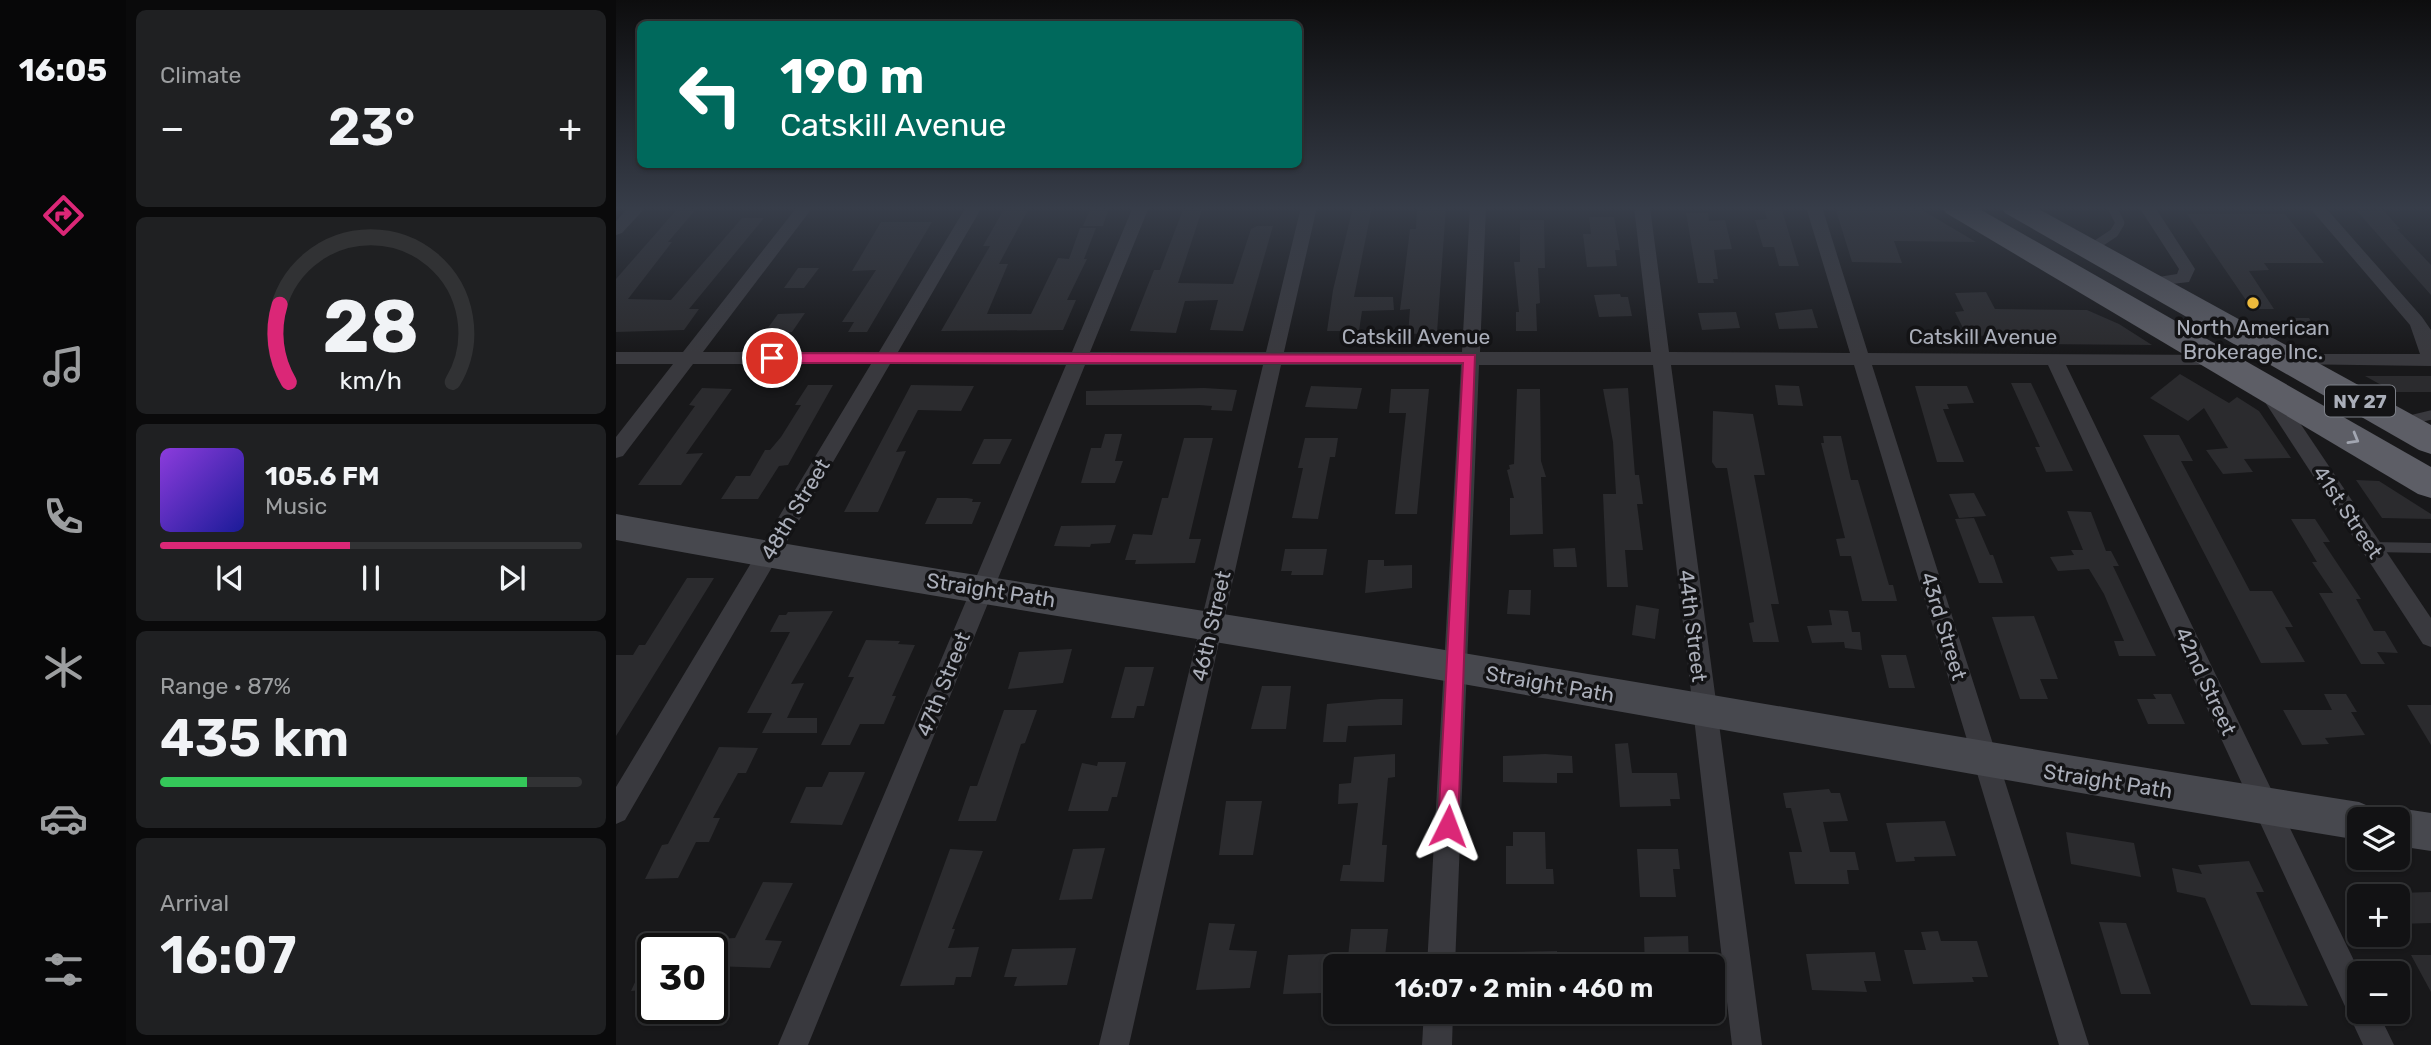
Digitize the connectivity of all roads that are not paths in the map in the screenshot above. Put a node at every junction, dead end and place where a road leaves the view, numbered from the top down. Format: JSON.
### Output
{"nodes":[{"id":1,"x":768,"y":256,"type":"edge"},
{"id":2,"x":945,"y":256,"type":"edge"},
{"id":3,"x":1121,"y":256,"type":"edge"},
{"id":4,"x":1298,"y":256,"type":"edge"},
{"id":5,"x":1475,"y":256,"type":"edge"},
{"id":6,"x":1648,"y":256,"type":"edge"},
{"id":7,"x":1829,"y":256,"type":"edge"},
{"id":8,"x":2040,"y":256,"type":"edge"},
{"id":9,"x":2047,"y":256,"type":"edge"},
{"id":10,"x":2102,"y":256,"type":"edge"},
{"id":11,"x":2178,"y":256,"type":"edge"},
{"id":12,"x":2359,"y":256,"type":"edge"},
{"id":13,"x":2152,"y":283,"type":"junction"},
{"id":14,"x":616,"y":358,"type":"edge"},
{"id":15,"x":689,"y":358,"type":"junction"},
{"id":16,"x":884,"y":358,"type":"junction"},
{"id":17,"x":1078,"y":358,"type":"junction"},
{"id":18,"x":1274,"y":358,"type":"junction"},
{"id":19,"x":1470,"y":359,"type":"junction"},
{"id":20,"x":1660,"y":359,"type":"junction"},
{"id":21,"x":1861,"y":359,"type":"junction"},
{"id":22,"x":2054,"y":359,"type":"junction"},
{"id":23,"x":2216,"y":359,"type":"junction"},
{"id":24,"x":2288,"y":360,"type":"junction"},
{"id":25,"x":2431,"y":360,"type":"edge"},
{"id":26,"x":2265,"y":386,"type":"junction"},
{"id":27,"x":2415,"y":419,"type":"edge"},
{"id":28,"x":2431,"y":441,"type":"edge"},
{"id":29,"x":616,"y":452,"type":"edge"},
{"id":30,"x":2431,"y":484,"type":"edge"},
{"id":31,"x":616,"y":527,"type":"edge"},
{"id":32,"x":2371,"y":547,"type":"junction"},
{"id":33,"x":2431,"y":548,"type":"edge"},
{"id":34,"x":767,"y":555,"type":"junction"},
{"id":35,"x":982,"y":588,"type":"junction"},
{"id":36,"x":1211,"y":628,"type":"junction"},
{"id":37,"x":2431,"y":637,"type":"edge"},
{"id":38,"x":1456,"y":667,"type":"junction"},
{"id":39,"x":1703,"y":710,"type":"junction"},
{"id":40,"x":1986,"y":761,"type":"junction"},
{"id":41,"x":2266,"y":806,"type":"junction"},
{"id":42,"x":616,"y":811,"type":"edge"},
{"id":43,"x":2347,"y":819,"type":"edge"},
{"id":44,"x":2410,"y":829,"type":"edge"},
{"id":45,"x":2431,"y":832,"type":"edge"},
{"id":46,"x":1442,"y":954,"type":"edge"},
{"id":47,"x":2347,"y":977,"type":"edge"},
{"id":48,"x":1438,"y":1024,"type":"edge"},
{"id":49,"x":2369,"y":1024,"type":"edge"},
{"id":50,"x":793,"y":1045,"type":"edge"},
{"id":51,"x":1114,"y":1045,"type":"edge"},
{"id":52,"x":1437,"y":1045,"type":"edge"},
{"id":53,"x":1747,"y":1045,"type":"edge"},
{"id":54,"x":2074,"y":1045,"type":"edge"},
{"id":55,"x":2379,"y":1045,"type":"edge"}],
"edges":[{"from":1,"to":15,"type":"street"},
{"from":2,"to":16,"type":"street","name":"48th Street"},
{"from":3,"to":17,"type":"street","name":"47th Street"},
{"from":4,"to":18,"type":"street","name":"46th Street"},
{"from":5,"to":19,"type":"street"},
{"from":6,"to":20,"type":"street","name":"44th Street"},
{"from":7,"to":21,"type":"street","name":"43rd Street"},
{"from":8,"to":23,"type":"highway","number":"NY 27"},
{"from":9,"to":24,"type":"highway"},
{"from":10,"to":13,"type":"highway","number":"NY 27"},
{"from":11,"to":13,"type":"street"},
{"from":12,"to":25,"type":"street"},
{"from":13,"to":24,"type":"highway","number":"NY 27"},
{"from":14,"to":15,"type":"street","name":"Catskill Avenue"},
{"from":15,"to":16,"type":"street","name":"Catskill Avenue"},
{"from":15,"to":29,"type":"street"},
{"from":16,"to":17,"type":"street","name":"Catskill Avenue"},
{"from":16,"to":34,"type":"street","name":"48th Street"},
{"from":17,"to":18,"type":"street","name":"Catskill Avenue"},
{"from":17,"to":35,"type":"street","name":"47th Street"},
{"from":18,"to":19,"type":"street","name":"Catskill Avenue"},
{"from":18,"to":36,"type":"street","name":"46th Street"},
{"from":19,"to":20,"type":"street","name":"Catskill Avenue"},
{"from":19,"to":38,"type":"street"},
{"from":20,"to":21,"type":"street","name":"Catskill Avenue"},
{"from":20,"to":39,"type":"street","name":"44th Street"},
{"from":21,"to":22,"type":"street","name":"Catskill Avenue"},
{"from":21,"to":40,"type":"street","name":"43rd Street"},
{"from":22,"to":23,"type":"street","name":"Catskill Avenue"},
{"from":22,"to":41,"type":"street","name":"42nd Street"},
{"from":23,"to":26,"type":"highway","number":"NY 27"},
{"from":24,"to":25,"type":"street"},
{"from":24,"to":27,"type":"highway","number":"NY 27"},
{"from":26,"to":30,"type":"highway","number":"NY 27","one_way":true},
{"from":26,"to":32,"type":"street","name":"41st Street"},
{"from":27,"to":28,"type":"highway","number":"NY 27"},
{"from":31,"to":34,"type":"main road","name":"Straight Path"},
{"from":32,"to":33,"type":"lane"},
{"from":32,"to":37,"type":"street","name":"41st Street"},
{"from":34,"to":35,"type":"main road","name":"Straight Path"},
{"from":34,"to":42,"type":"street","name":"48th Street"},
{"from":35,"to":36,"type":"main road","name":"Straight Path"},
{"from":35,"to":50,"type":"street","name":"47th Street"},
{"from":36,"to":38,"type":"main road","name":"Straight Path"},
{"from":36,"to":51,"type":"street","name":"46th Street"},
{"from":38,"to":39,"type":"main road","name":"Straight Path"},
{"from":38,"to":46,"type":"street"},
{"from":39,"to":40,"type":"main road","name":"Straight Path"},
{"from":39,"to":53,"type":"street","name":"44th Street"},
{"from":40,"to":41,"type":"main road","name":"Straight Path"},
{"from":40,"to":54,"type":"street","name":"43rd Street"},
{"from":41,"to":43,"type":"main road","name":"Straight Path"},
{"from":41,"to":47,"type":"street","name":"42nd Street"},
{"from":44,"to":45,"type":"main road"},
{"from":48,"to":52,"type":"street"},
{"from":49,"to":55,"type":"street"}]}
